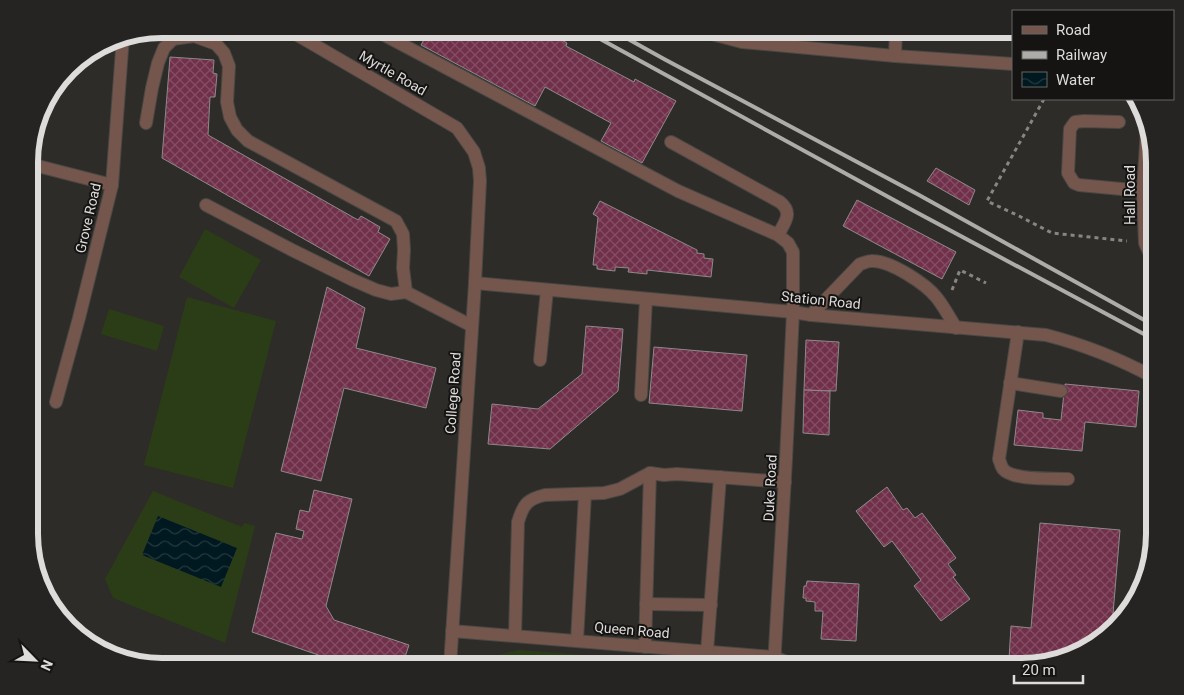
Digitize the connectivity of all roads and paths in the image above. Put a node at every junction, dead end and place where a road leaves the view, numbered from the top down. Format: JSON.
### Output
{"nodes":[{"id":1,"x":181,"y":38,"type":"edge"},
{"id":2,"x":200,"y":38,"type":"edge"},
{"id":3,"x":303,"y":38,"type":"edge"},
{"id":4,"x":390,"y":38,"type":"edge"},
{"id":5,"x":727,"y":38,"type":"edge"},
{"id":6,"x":896,"y":38,"type":"edge"},
{"id":7,"x":122,"y":44,"type":"edge"},
{"id":8,"x":895,"y":56,"type":"junction"},
{"id":9,"x":1012,"y":64,"type":"edge"},
{"id":10,"x":1043,"y":100,"type":"edge"},
{"id":11,"x":1119,"y":122,"type":"dead end"},
{"id":12,"x":146,"y":123,"type":"dead end"},
{"id":13,"x":458,"y":128,"type":"joint"},
{"id":14,"x":671,"y":142,"type":"dead end"},
{"id":15,"x":1146,"y":150,"type":"edge"},
{"id":16,"x":37,"y":166,"type":"edge"},
{"id":17,"x":112,"y":185,"type":"junction"},
{"id":18,"x":1143,"y":191,"type":"junction"},
{"id":19,"x":206,"y":205,"type":"dead end"},
{"id":20,"x":778,"y":235,"type":"junction"},
{"id":21,"x":1145,"y":243,"type":"joint"},
{"id":22,"x":475,"y":283,"type":"junction"},
{"id":23,"x":986,"y":283,"type":"dead end"},
{"id":24,"x":547,"y":290,"type":"junction"},
{"id":25,"x":406,"y":292,"type":"junction"},
{"id":26,"x":646,"y":299,"type":"junction"},
{"id":27,"x":945,"y":309,"type":"junction"},
{"id":28,"x":793,"y":312,"type":"junction"},
{"id":29,"x":811,"y":315,"type":"junction"},
{"id":30,"x":472,"y":326,"type":"junction"},
{"id":31,"x":956,"y":328,"type":"junction"},
{"id":32,"x":1013,"y":332,"type":"junction"},
{"id":33,"x":540,"y":360,"type":"dead end"},
{"id":34,"x":1146,"y":373,"type":"edge"},
{"id":35,"x":1010,"y":383,"type":"junction"},
{"id":36,"x":1061,"y":391,"type":"dead end"},
{"id":37,"x":641,"y":394,"type":"dead end"},
{"id":38,"x":56,"y":402,"type":"dead end"},
{"id":39,"x":650,"y":473,"type":"junction"},
{"id":40,"x":720,"y":477,"type":"junction"},
{"id":41,"x":1068,"y":478,"type":"dead end"},
{"id":42,"x":785,"y":482,"type":"junction"},
{"id":43,"x":585,"y":494,"type":"junction"},
{"id":44,"x":646,"y":604,"type":"junction"},
{"id":45,"x":711,"y":606,"type":"junction"},
{"id":46,"x":452,"y":631,"type":"junction"},
{"id":47,"x":515,"y":636,"type":"junction"},
{"id":48,"x":577,"y":641,"type":"junction"},
{"id":49,"x":645,"y":647,"type":"junction"},
{"id":50,"x":708,"y":652,"type":"junction"},
{"id":51,"x":743,"y":657,"type":"edge"},
{"id":52,"x":774,"y":657,"type":"edge"},
{"id":53,"x":450,"y":658,"type":"edge"}],
"edges":[{"from":1,"to":12,"type":"street"},
{"from":2,"to":25,"type":"street"},
{"from":3,"to":13,"type":"street","name":"Myrtle Road"},
{"from":4,"to":20,"type":"street"},
{"from":5,"to":8,"type":"street"},
{"from":6,"to":8,"type":"street"},
{"from":7,"to":17,"type":"street","name":"Grove Road"},
{"from":8,"to":9,"type":"street"},
{"from":10,"to":21,"type":"path"},
{"from":11,"to":18,"type":"street"},
{"from":13,"to":22,"type":"street","name":"College Road"},
{"from":14,"to":20,"type":"street"},
{"from":15,"to":18,"type":"street","name":"Hall Road"},
{"from":16,"to":17,"type":"street"},
{"from":17,"to":38,"type":"street","name":"Grove Road"},
{"from":18,"to":21,"type":"street","name":"Hall Road"},
{"from":19,"to":25,"type":"street"},
{"from":20,"to":28,"type":"street","name":"Duke Road"},
{"from":22,"to":24,"type":"street","name":"Station Road"},
{"from":22,"to":30,"type":"street","name":"College Road"},
{"from":23,"to":27,"type":"path"},
{"from":24,"to":26,"type":"street","name":"Station Road"},
{"from":24,"to":33,"type":"street"},
{"from":25,"to":30,"type":"street"},
{"from":26,"to":28,"type":"street","name":"Station Road"},
{"from":26,"to":37,"type":"street"},
{"from":27,"to":29,"type":"street"},
{"from":27,"to":31,"type":"street"},
{"from":28,"to":29,"type":"street","name":"Station Road"},
{"from":28,"to":42,"type":"street","name":"Duke Road"},
{"from":29,"to":31,"type":"street","name":"Station Road"},
{"from":30,"to":46,"type":"street","name":"College Road"},
{"from":31,"to":32,"type":"street","name":"Station Road"},
{"from":32,"to":34,"type":"street","name":"Station Road"},
{"from":32,"to":35,"type":"street"},
{"from":35,"to":36,"type":"street"},
{"from":35,"to":41,"type":"street"},
{"from":39,"to":40,"type":"street"},
{"from":39,"to":43,"type":"street"},
{"from":39,"to":44,"type":"street"},
{"from":40,"to":42,"type":"street"},
{"from":40,"to":45,"type":"street"},
{"from":42,"to":52,"type":"street","name":"Duke Road"},
{"from":43,"to":47,"type":"street"},
{"from":43,"to":48,"type":"street"},
{"from":44,"to":45,"type":"street"},
{"from":44,"to":49,"type":"street"},
{"from":45,"to":50,"type":"street"},
{"from":46,"to":47,"type":"street","name":"Queen Road"},
{"from":46,"to":53,"type":"street","name":"College Road"},
{"from":47,"to":48,"type":"street","name":"Queen Road"},
{"from":48,"to":49,"type":"street","name":"Queen Road"},
{"from":49,"to":50,"type":"street","name":"Queen Road"},
{"from":50,"to":51,"type":"street","name":"Queen Road"}]}
